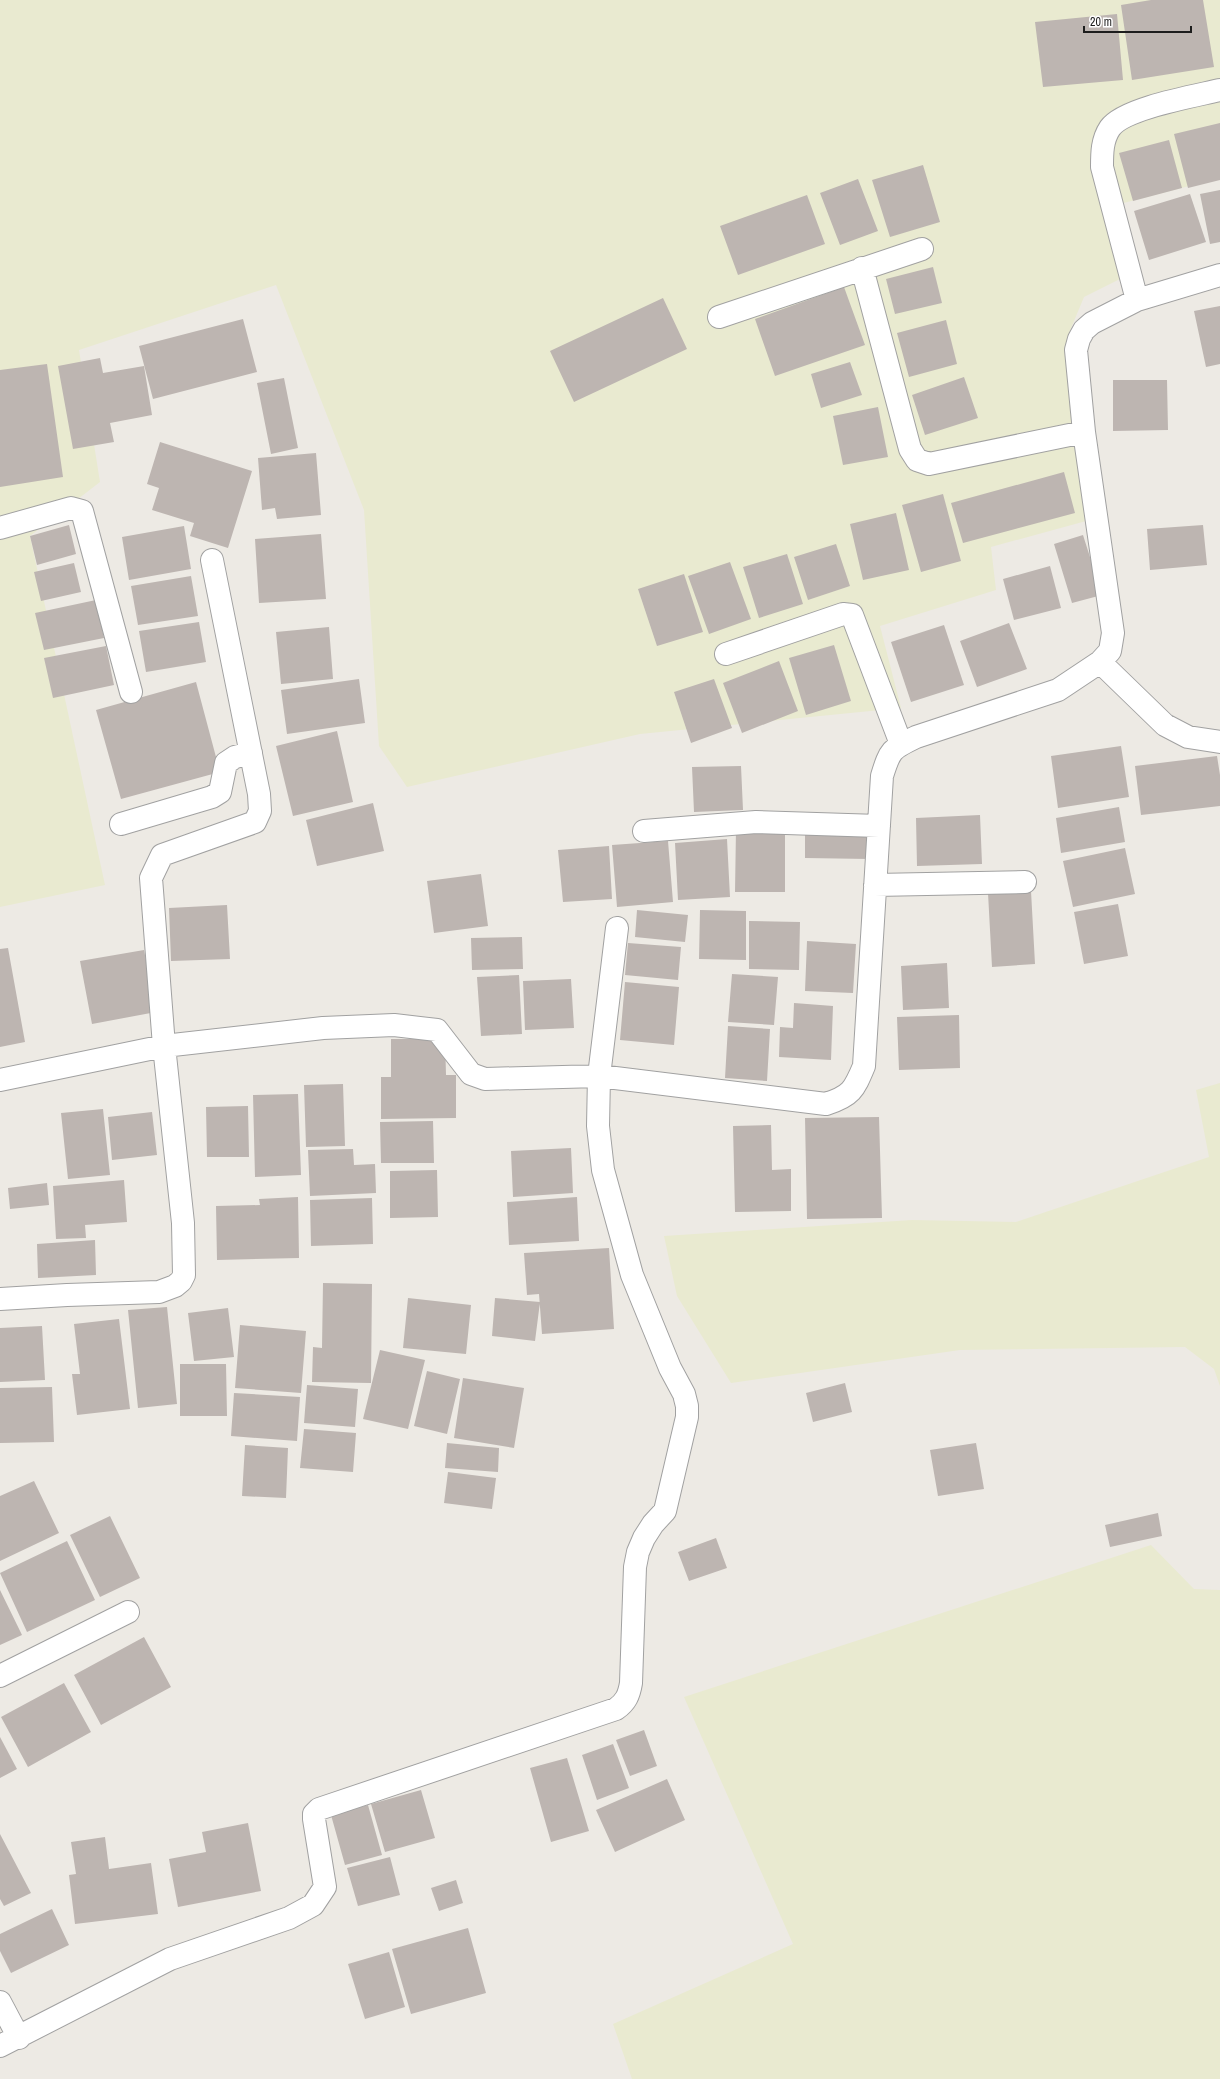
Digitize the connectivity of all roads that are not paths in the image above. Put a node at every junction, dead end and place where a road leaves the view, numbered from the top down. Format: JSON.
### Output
{"nodes":[{"id":1,"x":1220,"y":90,"type":"edge"},
{"id":2,"x":922,"y":249,"type":"dead end"},
{"id":3,"x":862,"y":268,"type":"junction"},
{"id":4,"x":1220,"y":275,"type":"edge"},
{"id":5,"x":1137,"y":300,"type":"junction"},
{"id":6,"x":719,"y":317,"type":"dead end"},
{"id":7,"x":1084,"y":432,"type":"junction"},
{"id":8,"x":0,"y":528,"type":"edge"},
{"id":9,"x":212,"y":560,"type":"dead end"},
{"id":10,"x":726,"y":654,"type":"dead end"},
{"id":11,"x":1100,"y":662,"type":"junction"},
{"id":12,"x":131,"y":692,"type":"dead end"},
{"id":13,"x":1220,"y":742,"type":"edge"},
{"id":14,"x":901,"y":744,"type":"junction"},
{"id":15,"x":251,"y":753,"type":"junction"},
{"id":16,"x":120,"y":824,"type":"dead end"},
{"id":17,"x":879,"y":826,"type":"junction"},
{"id":18,"x":644,"y":830,"type":"dead end"},
{"id":19,"x":1025,"y":882,"type":"dead end"},
{"id":20,"x":875,"y":885,"type":"junction"},
{"id":21,"x":617,"y":928,"type":"dead end"},
{"id":22,"x":164,"y":1046,"type":"junction"},
{"id":23,"x":599,"y":1076,"type":"junction"},
{"id":24,"x":0,"y":1080,"type":"edge"},
{"id":25,"x":0,"y":1300,"type":"edge"},
{"id":26,"x":128,"y":1612,"type":"dead end"},
{"id":27,"x":0,"y":1676,"type":"edge"},
{"id":28,"x":0,"y":2002,"type":"edge"},
{"id":29,"x":9,"y":2042,"type":"edge"}],
"edges":[{"from":1,"to":5,"type":"street"},
{"from":2,"to":3,"type":"street"},
{"from":3,"to":6,"type":"street"},
{"from":3,"to":7,"type":"street"},
{"from":4,"to":5,"type":"street"},
{"from":5,"to":7,"type":"street"},
{"from":7,"to":11,"type":"street"},
{"from":8,"to":12,"type":"street"},
{"from":9,"to":15,"type":"street"},
{"from":10,"to":14,"type":"street"},
{"from":11,"to":13,"type":"street"},
{"from":11,"to":14,"type":"street"},
{"from":14,"to":17,"type":"street"},
{"from":15,"to":16,"type":"street"},
{"from":15,"to":22,"type":"street"},
{"from":17,"to":18,"type":"street"},
{"from":17,"to":20,"type":"street"},
{"from":19,"to":20,"type":"street"},
{"from":20,"to":23,"type":"street"},
{"from":21,"to":23,"type":"street"},
{"from":22,"to":23,"type":"street"},
{"from":22,"to":24,"type":"street"},
{"from":22,"to":25,"type":"street"},
{"from":23,"to":29,"type":"street"},
{"from":26,"to":27,"type":"street"},
{"from":28,"to":29,"type":"street"}]}
